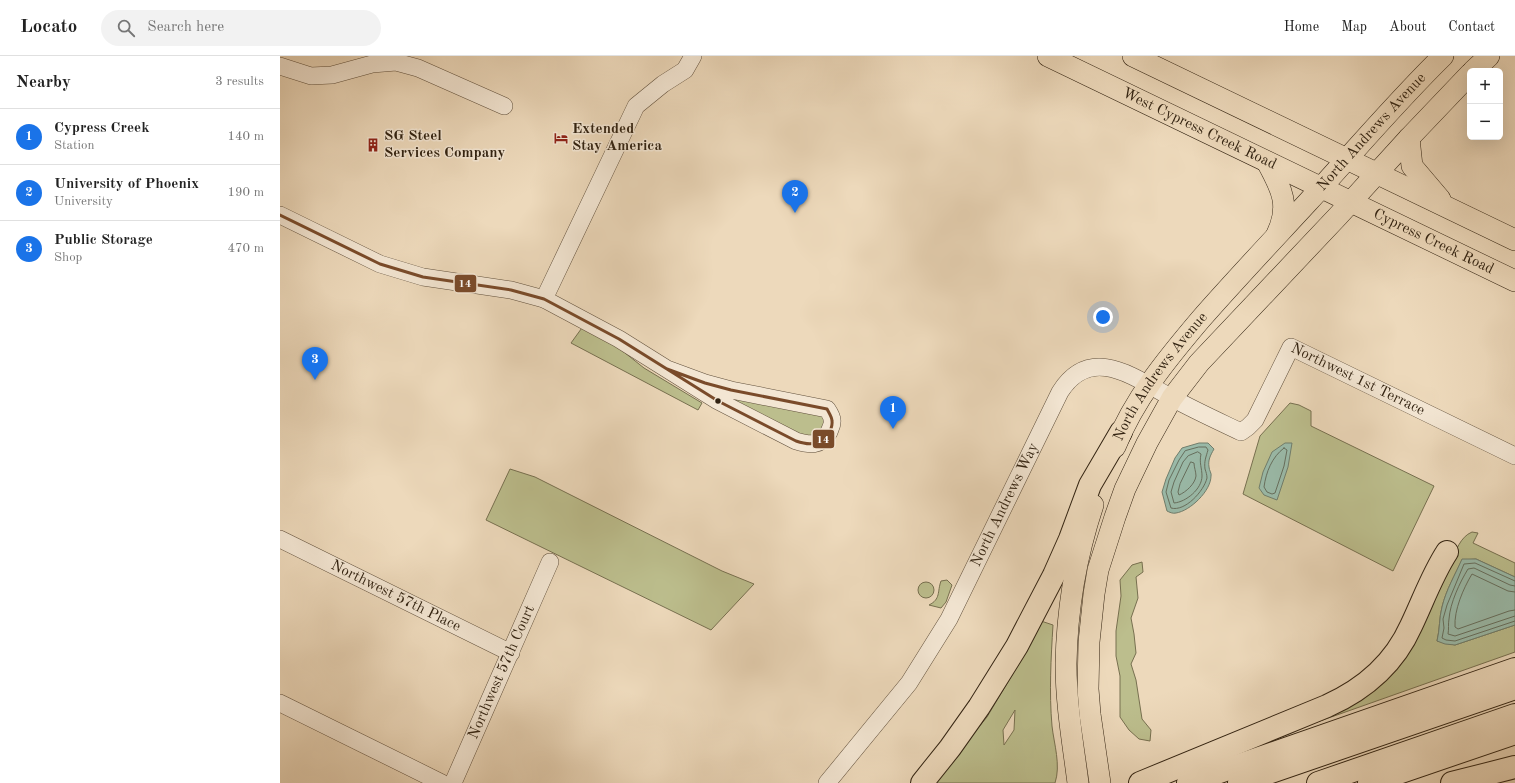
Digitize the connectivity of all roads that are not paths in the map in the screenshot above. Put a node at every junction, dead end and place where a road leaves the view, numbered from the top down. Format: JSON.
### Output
{"nodes":[{"id":1,"x":693,"y":56,"type":"edge"},
{"id":2,"x":1048,"y":56,"type":"edge"},
{"id":3,"x":1133,"y":56,"type":"edge"},
{"id":4,"x":1443,"y":56,"type":"edge"},
{"id":5,"x":1489,"y":56,"type":"edge"},
{"id":6,"x":280,"y":66,"type":"edge"},
{"id":7,"x":1476,"y":68,"type":"edge"},
{"id":8,"x":1467,"y":77,"type":"edge"},
{"id":9,"x":504,"y":106,"type":"dead end"},
{"id":10,"x":1409,"y":138,"type":"junction"},
{"id":11,"x":1346,"y":159,"type":"junction"},
{"id":12,"x":1267,"y":162,"type":"junction"},
{"id":13,"x":1377,"y":174,"type":"junction"},
{"id":14,"x":1321,"y":187,"type":"junction"},
{"id":15,"x":1351,"y":202,"type":"junction"},
{"id":16,"x":1448,"y":207,"type":"junction"},
{"id":17,"x":280,"y":215,"type":"edge"},
{"id":18,"x":1275,"y":238,"type":"junction"},
{"id":19,"x":1515,"y":240,"type":"edge"},
{"id":20,"x":1515,"y":281,"type":"edge"},
{"id":21,"x":544,"y":298,"type":"junction"},
{"id":22,"x":667,"y":369,"type":"junction"},
{"id":23,"x":1149,"y":385,"type":"junction"},
{"id":24,"x":1172,"y":398,"type":"junction"},
{"id":25,"x":1120,"y":432,"type":"junction"},
{"id":26,"x":1241,"y":432,"type":"joint"},
{"id":27,"x":1515,"y":456,"type":"edge"},
{"id":28,"x":280,"y":539,"type":"edge"},
{"id":29,"x":1447,"y":552,"type":"dead end"},
{"id":30,"x":550,"y":562,"type":"dead end"},
{"id":31,"x":511,"y":653,"type":"junction"},
{"id":32,"x":1515,"y":669,"type":"edge"},
{"id":33,"x":1515,"y":688,"type":"edge"},
{"id":34,"x":280,"y":702,"type":"edge"},
{"id":35,"x":1515,"y":715,"type":"edge"},
{"id":36,"x":1515,"y":733,"type":"edge"},
{"id":37,"x":1515,"y":767,"type":"edge"},
{"id":38,"x":1099,"y":778,"type":"edge"},
{"id":39,"x":1078,"y":782,"type":"edge"},
{"id":40,"x":442,"y":783,"type":"edge"},
{"id":41,"x":453,"y":783,"type":"edge"},
{"id":42,"x":827,"y":783,"type":"edge"},
{"id":43,"x":922,"y":783,"type":"edge"},
{"id":44,"x":1140,"y":783,"type":"edge"},
{"id":45,"x":1188,"y":783,"type":"edge"},
{"id":46,"x":1239,"y":783,"type":"edge"},
{"id":47,"x":1318,"y":783,"type":"edge"},
{"id":48,"x":1369,"y":783,"type":"edge"},
{"id":49,"x":1452,"y":783,"type":"edge"}],
"edges":[{"from":1,"to":21,"type":"street"},
{"from":2,"to":12,"type":"main road","name":"West Cypress Creek Road"},
{"from":3,"to":11,"type":"main road"},
{"from":4,"to":11,"type":"main road","name":"North Andrews Avenue"},
{"from":5,"to":7,"type":"main road"},
{"from":6,"to":9,"type":"street"},
{"from":8,"to":10,"type":"main road","name":"North Andrews Avenue"},
{"from":10,"to":13,"type":"main road","name":"North Andrews Avenue"},
{"from":10,"to":16,"type":"main road"},
{"from":11,"to":13,"type":"main road"},
{"from":11,"to":14,"type":"main road","name":"North Andrews Avenue"},
{"from":12,"to":14,"type":"main road","name":"West Cypress Creek Road"},
{"from":12,"to":18,"type":"main road"},
{"from":13,"to":15,"type":"main road","name":"North Andrews Avenue"},
{"from":13,"to":16,"type":"main road"},
{"from":14,"to":15,"type":"main road","name":"West Cypress Creek Road"},
{"from":14,"to":18,"type":"main road","name":"North Andrews Avenue"},
{"from":15,"to":20,"type":"main road","name":"Cypress Creek Road"},
{"from":15,"to":24,"type":"main road","name":"North Andrews Avenue"},
{"from":16,"to":19,"type":"main road"},
{"from":17,"to":21,"type":"street"},
{"from":18,"to":23,"type":"main road","name":"North Andrews Avenue"},
{"from":21,"to":22,"type":"street"},
{"from":22,"to":22,"type":"street"},
{"from":23,"to":24,"type":"street","name":"North Andrews Way"},
{"from":23,"to":25,"type":"main road","name":"North Andrews Avenue"},
{"from":23,"to":42,"type":"street","name":"North Andrews Way"},
{"from":24,"to":26,"type":"street","name":"North Andrews Way"},
{"from":24,"to":38,"type":"main road","name":"North Andrews Avenue"},
{"from":25,"to":39,"type":"main road","name":"North Andrews Avenue"},
{"from":25,"to":43,"type":"highway"},
{"from":26,"to":27,"type":"street","name":"Northwest 1st Terrace"},
{"from":28,"to":31,"type":"street","name":"Northwest 57th Place"},
{"from":29,"to":44,"type":"highway"},
{"from":30,"to":31,"type":"street","name":"Northwest 57th Court"},
{"from":31,"to":41,"type":"street","name":"Northwest 57th Court"},
{"from":32,"to":45,"type":"highway"},
{"from":33,"to":46,"type":"highway"},
{"from":34,"to":40,"type":"street"},
{"from":35,"to":47,"type":"highway"},
{"from":36,"to":48,"type":"highway"},
{"from":37,"to":49,"type":"highway"}]}
